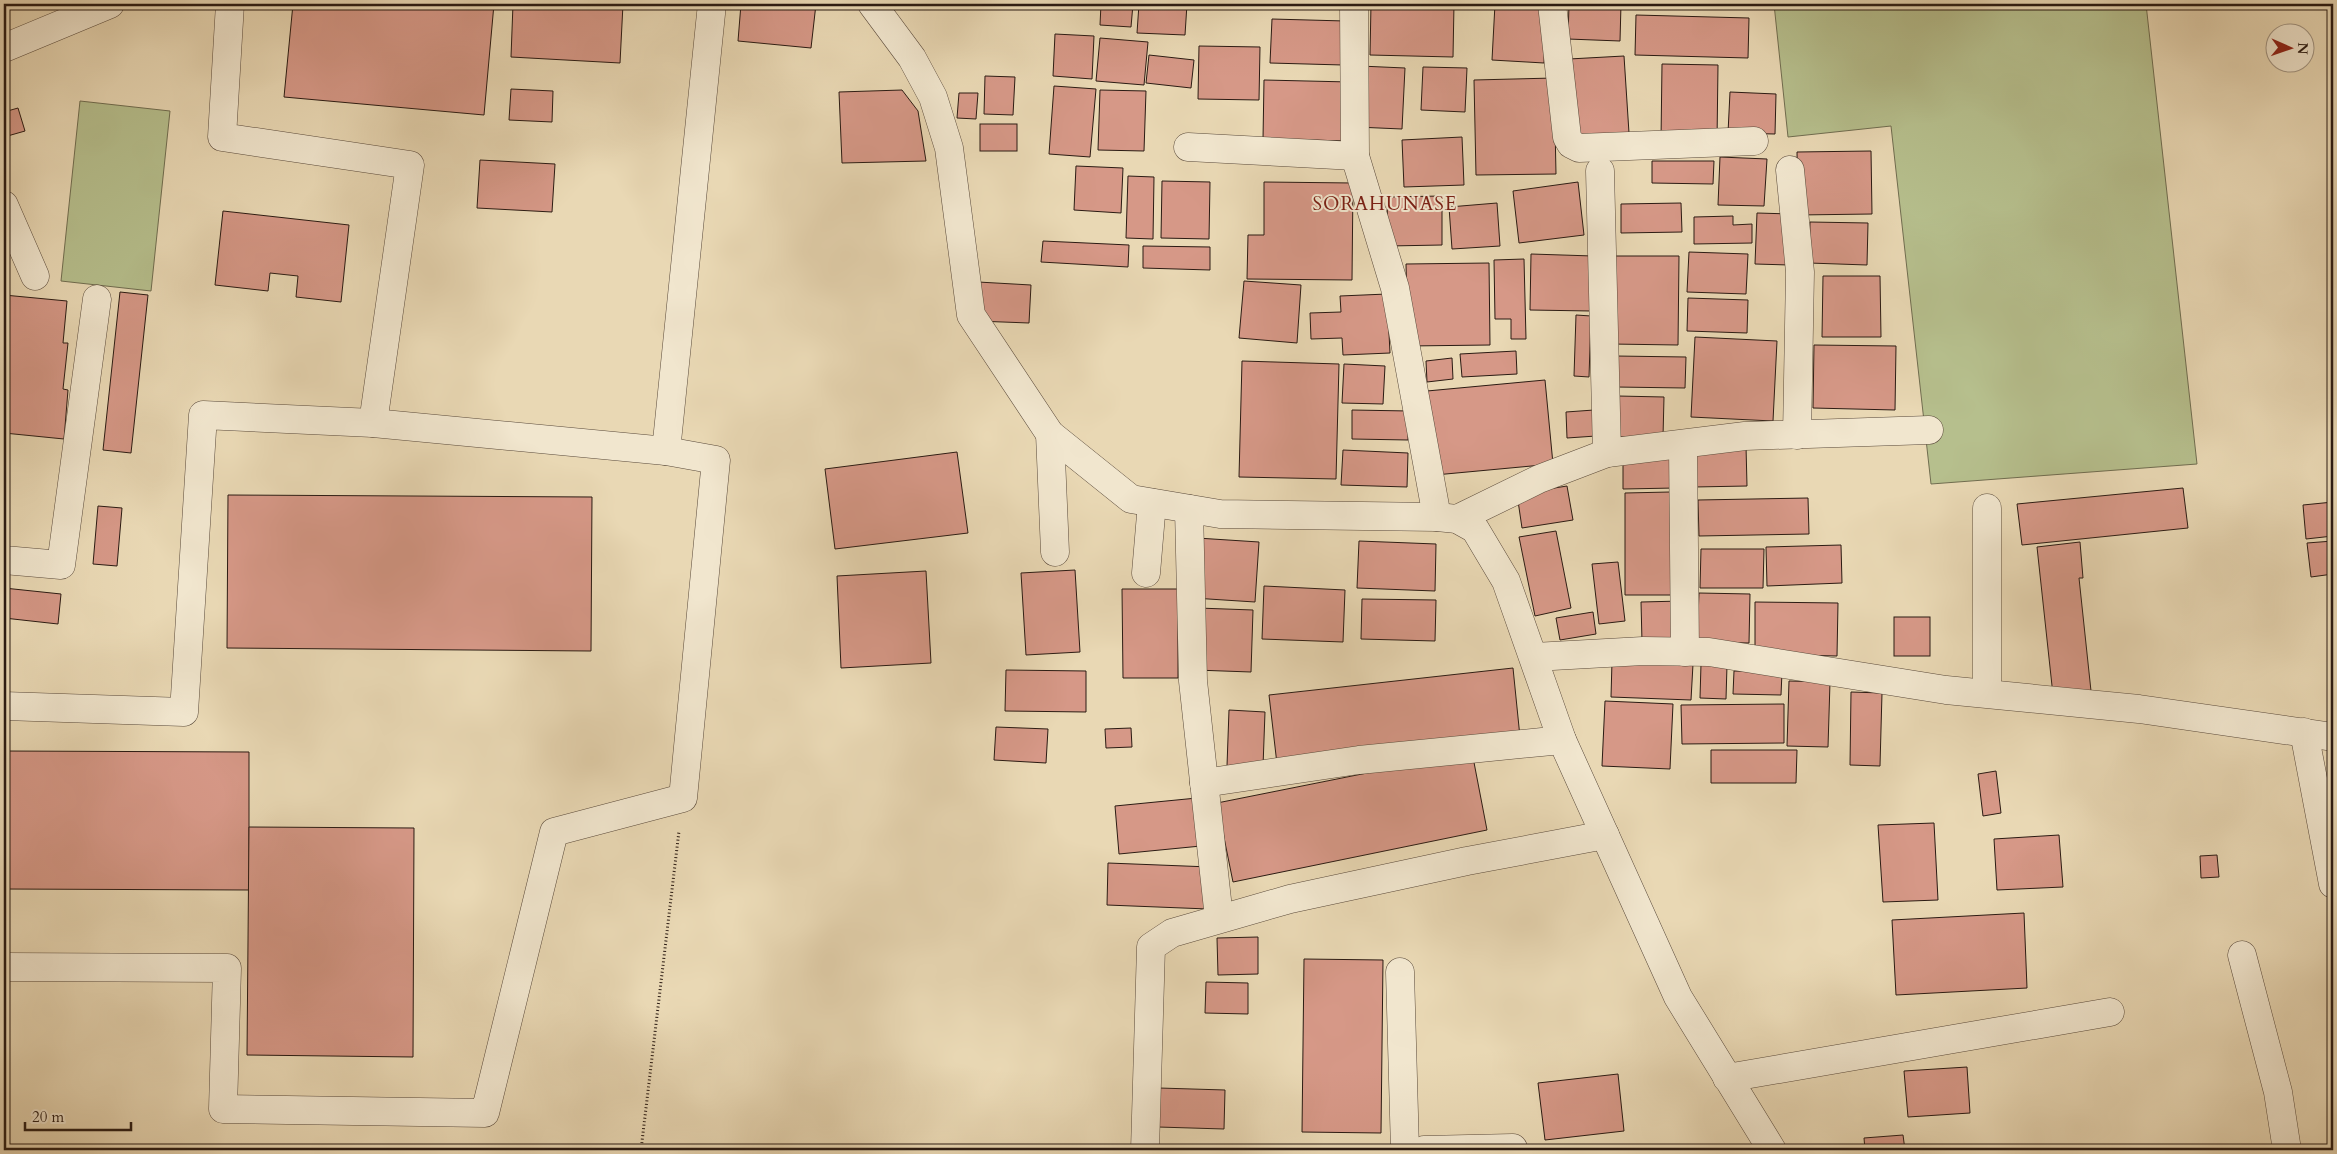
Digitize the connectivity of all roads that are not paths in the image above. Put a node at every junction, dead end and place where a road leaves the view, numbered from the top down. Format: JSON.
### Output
{"nodes":[{"id":1,"x":110,"y":4,"type":"edge"},
{"id":2,"x":230,"y":4,"type":"edge"},
{"id":3,"x":712,"y":4,"type":"edge"},
{"id":4,"x":872,"y":4,"type":"edge"},
{"id":5,"x":1354,"y":4,"type":"edge"},
{"id":6,"x":1552,"y":4,"type":"edge"},
{"id":7,"x":4,"y":48,"type":"edge"},
{"id":8,"x":1754,"y":141,"type":"dead end"},
{"id":9,"x":1188,"y":147,"type":"dead end"},
{"id":10,"x":1355,"y":156,"type":"junction"},
{"id":11,"x":1790,"y":170,"type":"dead end"},
{"id":12,"x":1600,"y":171,"type":"dead end"},
{"id":13,"x":4,"y":205,"type":"edge"},
{"id":14,"x":35,"y":276,"type":"dead end"},
{"id":15,"x":97,"y":299,"type":"dead end"},
{"id":16,"x":373,"y":423,"type":"junction"},
{"id":17,"x":1929,"y":430,"type":"dead end"},
{"id":18,"x":1050,"y":434,"type":"junction"},
{"id":19,"x":1797,"y":435,"type":"junction"},
{"id":20,"x":1682,"y":445,"type":"junction"},
{"id":21,"x":666,"y":451,"type":"junction"},
{"id":22,"x":1607,"y":453,"type":"junction"},
{"id":23,"x":1152,"y":503,"type":"junction"},
{"id":24,"x":1986,"y":508,"type":"dead end"},
{"id":25,"x":1189,"y":509,"type":"junction"},
{"id":26,"x":1447,"y":518,"type":"junction"},
{"id":27,"x":1055,"y":552,"type":"dead end"},
{"id":28,"x":4,"y":560,"type":"edge"},
{"id":29,"x":1146,"y":573,"type":"dead end"},
{"id":30,"x":1685,"y":652,"type":"junction"},
{"id":31,"x":1534,"y":657,"type":"junction"},
{"id":32,"x":1987,"y":692,"type":"junction"},
{"id":33,"x":4,"y":706,"type":"edge"},
{"id":34,"x":2304,"y":732,"type":"junction"},
{"id":35,"x":2333,"y":737,"type":"edge"},
{"id":36,"x":1562,"y":740,"type":"junction"},
{"id":37,"x":1204,"y":783,"type":"junction"},
{"id":38,"x":1605,"y":836,"type":"junction"},
{"id":39,"x":2333,"y":884,"type":"edge"},
{"id":40,"x":1219,"y":918,"type":"junction"},
{"id":41,"x":2242,"y":955,"type":"dead end"},
{"id":42,"x":4,"y":967,"type":"edge"},
{"id":43,"x":1400,"y":972,"type":"dead end"},
{"id":44,"x":2110,"y":1012,"type":"dead end"},
{"id":45,"x":1727,"y":1078,"type":"junction"},
{"id":46,"x":1145,"y":1150,"type":"edge"},
{"id":47,"x":1405,"y":1150,"type":"edge"},
{"id":48,"x":1424,"y":1150,"type":"edge"},
{"id":49,"x":1513,"y":1150,"type":"edge"},
{"id":50,"x":1772,"y":1150,"type":"edge"},
{"id":51,"x":2287,"y":1150,"type":"edge"}],
"edges":[{"from":1,"to":7,"type":"street"},
{"from":2,"to":16,"type":"street"},
{"from":3,"to":21,"type":"street"},
{"from":4,"to":18,"type":"street"},
{"from":5,"to":10,"type":"street"},
{"from":6,"to":8,"type":"street"},
{"from":9,"to":10,"type":"street"},
{"from":10,"to":26,"type":"street"},
{"from":11,"to":19,"type":"street"},
{"from":12,"to":22,"type":"street"},
{"from":13,"to":14,"type":"street"},
{"from":15,"to":28,"type":"street"},
{"from":16,"to":21,"type":"street"},
{"from":16,"to":33,"type":"street"},
{"from":17,"to":19,"type":"street"},
{"from":18,"to":23,"type":"street"},
{"from":18,"to":27,"type":"street"},
{"from":19,"to":20,"type":"street"},
{"from":20,"to":22,"type":"street"},
{"from":20,"to":30,"type":"street"},
{"from":21,"to":42,"type":"street"},
{"from":22,"to":26,"type":"street"},
{"from":23,"to":25,"type":"street"},
{"from":23,"to":29,"type":"street"},
{"from":24,"to":32,"type":"street"},
{"from":25,"to":26,"type":"street"},
{"from":25,"to":37,"type":"street"},
{"from":26,"to":31,"type":"street"},
{"from":30,"to":31,"type":"street"},
{"from":30,"to":32,"type":"street"},
{"from":31,"to":36,"type":"street"},
{"from":32,"to":34,"type":"street"},
{"from":34,"to":35,"type":"street"},
{"from":34,"to":39,"type":"street"},
{"from":36,"to":37,"type":"street"},
{"from":36,"to":38,"type":"street"},
{"from":37,"to":40,"type":"street"},
{"from":38,"to":40,"type":"street"},
{"from":38,"to":45,"type":"street"},
{"from":40,"to":46,"type":"street"},
{"from":41,"to":51,"type":"street"},
{"from":43,"to":47,"type":"street"},
{"from":44,"to":45,"type":"street"},
{"from":45,"to":50,"type":"street"},
{"from":48,"to":49,"type":"street"}]}
